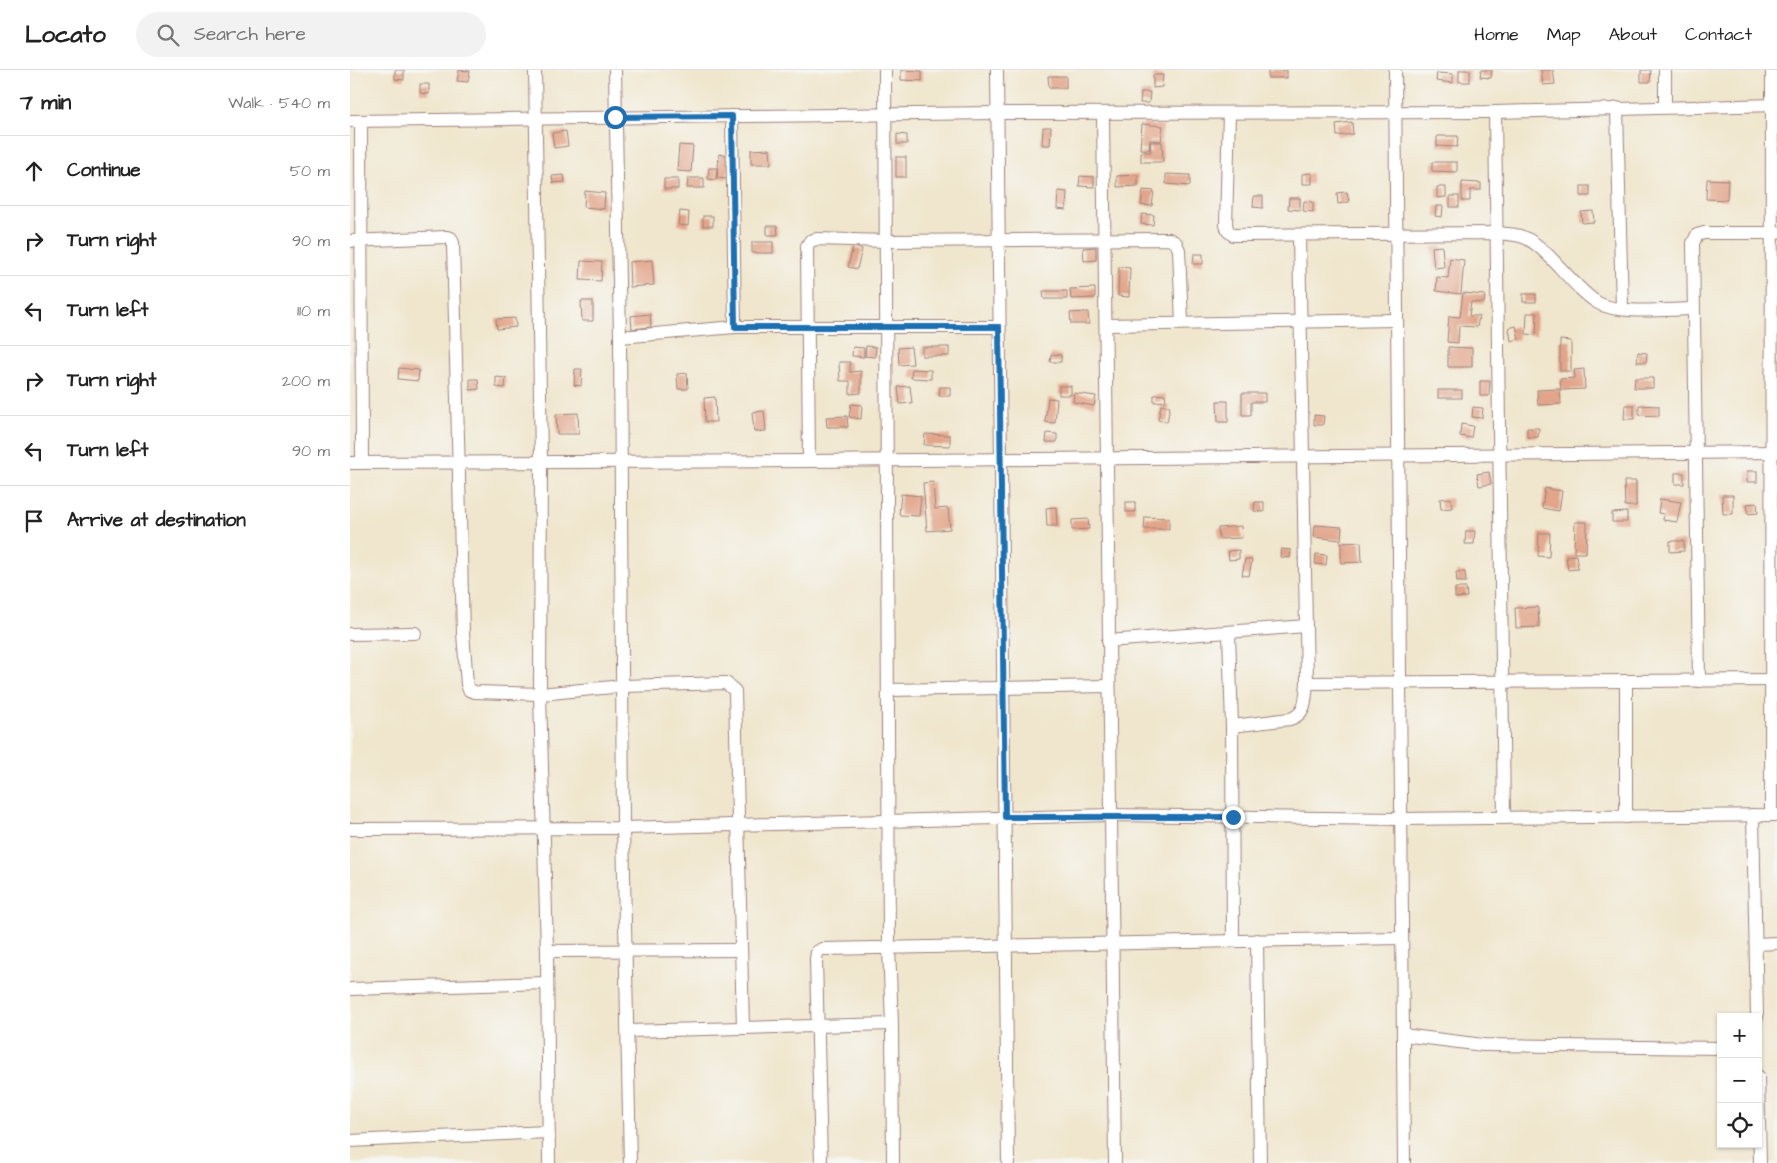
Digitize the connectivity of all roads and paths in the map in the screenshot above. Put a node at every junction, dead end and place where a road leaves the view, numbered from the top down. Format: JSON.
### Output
{"nodes":[{"id":1,"x":535,"y":70,"type":"edge"},
{"id":2,"x":615,"y":70,"type":"edge"},
{"id":3,"x":885,"y":70,"type":"edge"},
{"id":4,"x":997,"y":70,"type":"edge"},
{"id":5,"x":1395,"y":70,"type":"edge"},
{"id":6,"x":1665,"y":70,"type":"edge"},
{"id":7,"x":1772,"y":70,"type":"edge"},
{"id":8,"x":1775,"y":105,"type":"edge"},
{"id":9,"x":1665,"y":107,"type":"junction"},
{"id":10,"x":1617,"y":108,"type":"junction"},
{"id":11,"x":1396,"y":112,"type":"junction"},
{"id":12,"x":1495,"y":112,"type":"junction"},
{"id":13,"x":996,"y":113,"type":"junction"},
{"id":14,"x":1229,"y":113,"type":"junction"},
{"id":15,"x":885,"y":114,"type":"junction"},
{"id":16,"x":1103,"y":114,"type":"junction"},
{"id":17,"x":732,"y":116,"type":"junction"},
{"id":18,"x":615,"y":117,"type":"junction"},
{"id":19,"x":536,"y":118,"type":"junction"},
{"id":20,"x":356,"y":121,"type":"edge"},
{"id":21,"x":1774,"y":233,"type":"edge"},
{"id":22,"x":1396,"y":234,"type":"junction"},
{"id":23,"x":1497,"y":234,"type":"junction"},
{"id":24,"x":1298,"y":235,"type":"junction"},
{"id":25,"x":998,"y":240,"type":"junction"},
{"id":26,"x":1106,"y":240,"type":"junction"},
{"id":27,"x":356,"y":241,"type":"edge"},
{"id":28,"x":886,"y":241,"type":"junction"},
{"id":29,"x":1622,"y":308,"type":"junction"},
{"id":30,"x":1693,"y":309,"type":"junction"},
{"id":31,"x":1397,"y":320,"type":"junction"},
{"id":32,"x":1300,"y":321,"type":"junction"},
{"id":33,"x":1182,"y":323,"type":"junction"},
{"id":34,"x":1107,"y":325,"type":"junction"},
{"id":35,"x":735,"y":327,"type":"junction"},
{"id":36,"x":807,"y":327,"type":"junction"},
{"id":37,"x":885,"y":327,"type":"junction"},
{"id":38,"x":999,"y":327,"type":"junction"},
{"id":39,"x":620,"y":337,"type":"junction"},
{"id":40,"x":1695,"y":452,"type":"junction"},
{"id":41,"x":1774,"y":452,"type":"edge"},
{"id":42,"x":1500,"y":454,"type":"junction"},
{"id":43,"x":1398,"y":455,"type":"junction"},
{"id":44,"x":1303,"y":456,"type":"junction"},
{"id":45,"x":1000,"y":458,"type":"junction"},
{"id":46,"x":1108,"y":459,"type":"junction"},
{"id":47,"x":886,"y":460,"type":"junction"},
{"id":48,"x":541,"y":461,"type":"junction"},
{"id":49,"x":620,"y":461,"type":"junction"},
{"id":50,"x":459,"y":462,"type":"junction"},
{"id":51,"x":808,"y":462,"type":"junction"},
{"id":52,"x":356,"y":463,"type":"edge"},
{"id":53,"x":1306,"y":626,"type":"junction"},
{"id":54,"x":415,"y":633,"type":"dead end"},
{"id":55,"x":1229,"y":633,"type":"junction"},
{"id":56,"x":350,"y":634,"type":"edge"},
{"id":57,"x":1108,"y":640,"type":"junction"},
{"id":58,"x":1774,"y":680,"type":"edge"},
{"id":59,"x":1626,"y":681,"type":"junction"},
{"id":60,"x":1699,"y":681,"type":"junction"},
{"id":61,"x":1399,"y":682,"type":"junction"},
{"id":62,"x":1502,"y":682,"type":"junction"},
{"id":63,"x":1307,"y":683,"type":"junction"},
{"id":64,"x":623,"y":686,"type":"junction"},
{"id":65,"x":1108,"y":686,"type":"junction"},
{"id":66,"x":1003,"y":688,"type":"junction"},
{"id":67,"x":889,"y":690,"type":"junction"},
{"id":68,"x":540,"y":694,"type":"junction"},
{"id":69,"x":1232,"y":726,"type":"junction"},
{"id":70,"x":1753,"y":815,"type":"junction"},
{"id":71,"x":1774,"y":815,"type":"edge"},
{"id":72,"x":1109,"y":816,"type":"junction"},
{"id":73,"x":1005,"y":817,"type":"junction"},
{"id":74,"x":1233,"y":817,"type":"junction"},
{"id":75,"x":1626,"y":817,"type":"junction"},
{"id":76,"x":1504,"y":818,"type":"junction"},
{"id":77,"x":1400,"y":819,"type":"junction"},
{"id":78,"x":890,"y":820,"type":"junction"},
{"id":79,"x":738,"y":825,"type":"junction"},
{"id":80,"x":544,"y":827,"type":"junction"},
{"id":81,"x":623,"y":828,"type":"junction"},
{"id":82,"x":350,"y":829,"type":"edge"},
{"id":83,"x":1402,"y":938,"type":"junction"},
{"id":84,"x":1233,"y":940,"type":"junction"},
{"id":85,"x":1257,"y":940,"type":"junction"},
{"id":86,"x":1111,"y":943,"type":"junction"},
{"id":87,"x":1777,"y":943,"type":"edge"},
{"id":88,"x":1756,"y":944,"type":"junction"},
{"id":89,"x":1006,"y":945,"type":"junction"},
{"id":90,"x":889,"y":947,"type":"junction"},
{"id":91,"x":741,"y":950,"type":"junction"},
{"id":92,"x":547,"y":951,"type":"junction"},
{"id":93,"x":626,"y":952,"type":"junction"},
{"id":94,"x":547,"y":983,"type":"junction"},
{"id":95,"x":350,"y":989,"type":"edge"},
{"id":96,"x":1757,"y":1013,"type":"edge"},
{"id":97,"x":892,"y":1024,"type":"junction"},
{"id":98,"x":816,"y":1027,"type":"junction"},
{"id":99,"x":743,"y":1028,"type":"junction"},
{"id":100,"x":628,"y":1031,"type":"junction"},
{"id":101,"x":1403,"y":1035,"type":"junction"},
{"id":102,"x":1717,"y":1048,"type":"edge"},
{"id":103,"x":1759,"y":1103,"type":"edge"},
{"id":104,"x":548,"y":1132,"type":"junction"},
{"id":105,"x":350,"y":1141,"type":"edge"},
{"id":106,"x":548,"y":1163,"type":"edge"},
{"id":107,"x":630,"y":1163,"type":"edge"},
{"id":108,"x":821,"y":1163,"type":"edge"},
{"id":109,"x":893,"y":1163,"type":"edge"},
{"id":110,"x":1008,"y":1163,"type":"edge"},
{"id":111,"x":1115,"y":1163,"type":"edge"},
{"id":112,"x":1260,"y":1163,"type":"edge"},
{"id":113,"x":1404,"y":1163,"type":"edge"},
{"id":114,"x":1760,"y":1163,"type":"edge"}],
"edges":[{"from":1,"to":19,"type":"street"},
{"from":2,"to":18,"type":"street"},
{"from":3,"to":15,"type":"street"},
{"from":4,"to":13,"type":"street"},
{"from":5,"to":11,"type":"street"},
{"from":6,"to":9,"type":"street"},
{"from":7,"to":8,"type":"street"},
{"from":8,"to":9,"type":"street"},
{"from":8,"to":21,"type":"street"},
{"from":9,"to":10,"type":"street"},
{"from":10,"to":12,"type":"street"},
{"from":10,"to":29,"type":"street"},
{"from":11,"to":12,"type":"street"},
{"from":11,"to":14,"type":"street"},
{"from":11,"to":22,"type":"street"},
{"from":12,"to":23,"type":"street"},
{"from":13,"to":15,"type":"street"},
{"from":13,"to":16,"type":"street"},
{"from":13,"to":25,"type":"street"},
{"from":14,"to":16,"type":"street"},
{"from":14,"to":24,"type":"street"},
{"from":15,"to":17,"type":"street"},
{"from":15,"to":28,"type":"street"},
{"from":16,"to":26,"type":"street"},
{"from":17,"to":18,"type":"street"},
{"from":17,"to":35,"type":"street"},
{"from":18,"to":19,"type":"street"},
{"from":18,"to":39,"type":"street"},
{"from":19,"to":20,"type":"street"},
{"from":19,"to":48,"type":"street"},
{"from":20,"to":27,"type":"street"},
{"from":21,"to":30,"type":"street"},
{"from":21,"to":41,"type":"street"},
{"from":22,"to":23,"type":"street"},
{"from":22,"to":24,"type":"street"},
{"from":22,"to":31,"type":"street"},
{"from":23,"to":29,"type":"street"},
{"from":23,"to":42,"type":"street"},
{"from":24,"to":32,"type":"street"},
{"from":25,"to":26,"type":"street"},
{"from":25,"to":28,"type":"street"},
{"from":25,"to":38,"type":"street"},
{"from":26,"to":33,"type":"street"},
{"from":26,"to":34,"type":"street"},
{"from":27,"to":50,"type":"street"},
{"from":27,"to":52,"type":"street"},
{"from":28,"to":36,"type":"street"},
{"from":28,"to":37,"type":"street"},
{"from":29,"to":30,"type":"street"},
{"from":30,"to":40,"type":"street"},
{"from":31,"to":32,"type":"street"},
{"from":31,"to":43,"type":"street"},
{"from":32,"to":33,"type":"street"},
{"from":32,"to":44,"type":"street"},
{"from":33,"to":34,"type":"street"},
{"from":34,"to":46,"type":"street"},
{"from":35,"to":36,"type":"street"},
{"from":35,"to":39,"type":"street"},
{"from":36,"to":37,"type":"street"},
{"from":36,"to":51,"type":"street"},
{"from":37,"to":38,"type":"street"},
{"from":37,"to":47,"type":"street"},
{"from":38,"to":45,"type":"street"},
{"from":39,"to":49,"type":"street"},
{"from":40,"to":41,"type":"street"},
{"from":40,"to":42,"type":"street"},
{"from":40,"to":60,"type":"street"},
{"from":41,"to":58,"type":"street"},
{"from":42,"to":43,"type":"street"},
{"from":42,"to":62,"type":"street"},
{"from":43,"to":44,"type":"street"},
{"from":43,"to":61,"type":"street"},
{"from":44,"to":46,"type":"street"},
{"from":44,"to":53,"type":"street"},
{"from":45,"to":46,"type":"street"},
{"from":45,"to":47,"type":"street"},
{"from":45,"to":66,"type":"street"},
{"from":46,"to":57,"type":"street"},
{"from":47,"to":51,"type":"street"},
{"from":47,"to":67,"type":"street"},
{"from":48,"to":49,"type":"street"},
{"from":48,"to":50,"type":"street"},
{"from":48,"to":68,"type":"street"},
{"from":49,"to":51,"type":"street"},
{"from":49,"to":64,"type":"street"},
{"from":50,"to":52,"type":"street"},
{"from":50,"to":68,"type":"street"},
{"from":53,"to":55,"type":"street"},
{"from":53,"to":63,"type":"street"},
{"from":54,"to":56,"type":"street"},
{"from":55,"to":57,"type":"street"},
{"from":55,"to":69,"type":"street"},
{"from":57,"to":65,"type":"street"},
{"from":58,"to":60,"type":"street"},
{"from":58,"to":71,"type":"street"},
{"from":59,"to":60,"type":"street"},
{"from":59,"to":62,"type":"street"},
{"from":59,"to":75,"type":"street"},
{"from":61,"to":62,"type":"street"},
{"from":61,"to":63,"type":"street"},
{"from":61,"to":77,"type":"street"},
{"from":62,"to":76,"type":"street"},
{"from":63,"to":69,"type":"street"},
{"from":64,"to":68,"type":"street"},
{"from":64,"to":79,"type":"street"},
{"from":64,"to":81,"type":"street"},
{"from":65,"to":66,"type":"street"},
{"from":65,"to":72,"type":"street"},
{"from":66,"to":67,"type":"street"},
{"from":66,"to":73,"type":"street"},
{"from":67,"to":78,"type":"street"},
{"from":68,"to":80,"type":"street"},
{"from":69,"to":74,"type":"street"},
{"from":70,"to":71,"type":"street"},
{"from":70,"to":75,"type":"street"},
{"from":70,"to":88,"type":"street"},
{"from":72,"to":73,"type":"street"},
{"from":72,"to":74,"type":"street"},
{"from":72,"to":86,"type":"street"},
{"from":73,"to":78,"type":"street"},
{"from":73,"to":89,"type":"street"},
{"from":74,"to":77,"type":"street"},
{"from":74,"to":84,"type":"street"},
{"from":75,"to":76,"type":"street"},
{"from":76,"to":77,"type":"street"},
{"from":77,"to":83,"type":"street"},
{"from":78,"to":79,"type":"street"},
{"from":78,"to":90,"type":"street"},
{"from":79,"to":81,"type":"street"},
{"from":79,"to":91,"type":"street"},
{"from":80,"to":81,"type":"street"},
{"from":80,"to":82,"type":"street"},
{"from":80,"to":92,"type":"street"},
{"from":81,"to":93,"type":"street"},
{"from":83,"to":85,"type":"street"},
{"from":83,"to":101,"type":"street"},
{"from":84,"to":85,"type":"street"},
{"from":84,"to":86,"type":"street"},
{"from":85,"to":112,"type":"street"},
{"from":86,"to":89,"type":"street"},
{"from":86,"to":111,"type":"street"},
{"from":87,"to":88,"type":"street"},
{"from":88,"to":96,"type":"street"},
{"from":89,"to":90,"type":"street"},
{"from":89,"to":110,"type":"street"},
{"from":90,"to":97,"type":"street"},
{"from":90,"to":98,"type":"street"},
{"from":91,"to":93,"type":"street"},
{"from":91,"to":99,"type":"street"},
{"from":92,"to":93,"type":"street"},
{"from":92,"to":94,"type":"street"},
{"from":93,"to":100,"type":"street"},
{"from":94,"to":95,"type":"street"},
{"from":94,"to":104,"type":"street"},
{"from":97,"to":98,"type":"street"},
{"from":97,"to":109,"type":"street"},
{"from":98,"to":99,"type":"street"},
{"from":98,"to":108,"type":"street"},
{"from":99,"to":100,"type":"street"},
{"from":100,"to":107,"type":"street"},
{"from":101,"to":102,"type":"street"},
{"from":101,"to":113,"type":"street"},
{"from":103,"to":114,"type":"street"},
{"from":104,"to":105,"type":"street"},
{"from":104,"to":106,"type":"street"}]}
